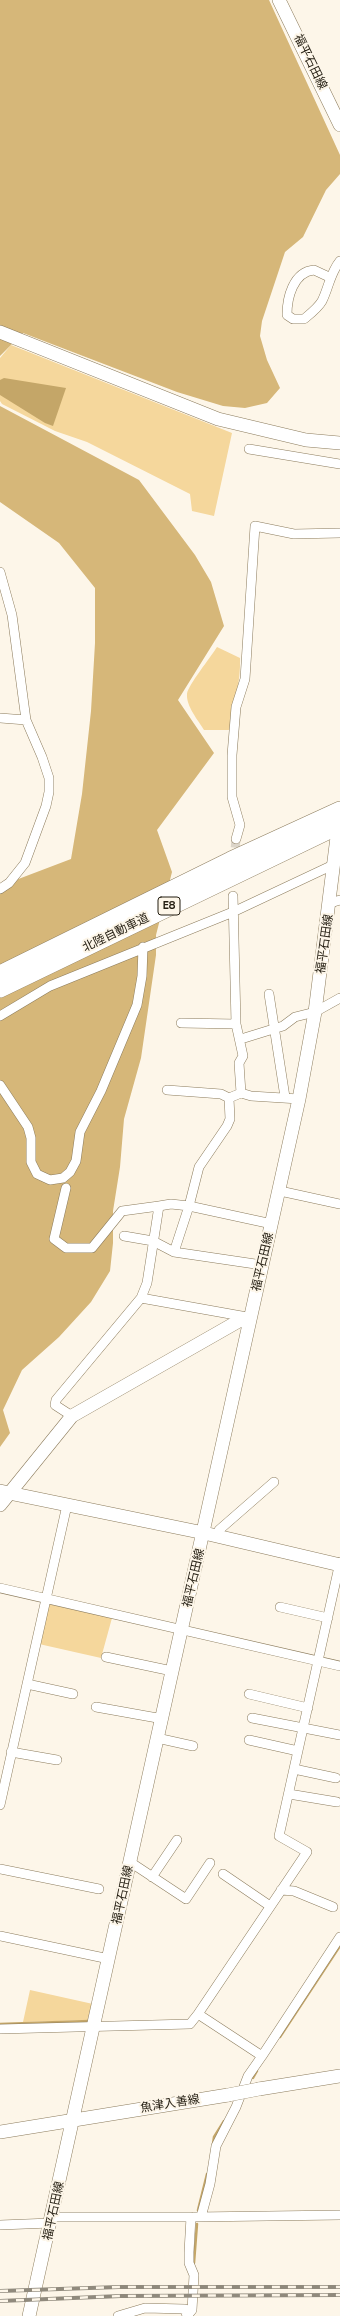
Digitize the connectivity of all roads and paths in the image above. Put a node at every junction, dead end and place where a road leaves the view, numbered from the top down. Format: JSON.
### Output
{"nodes":[{"id":1,"x":279,"y":0,"type":"edge"},
{"id":2,"x":340,"y":125,"type":"edge"},
{"id":3,"x":340,"y":261,"type":"edge"},
{"id":4,"x":330,"y":277,"type":"junction"},
{"id":5,"x":0,"y":332,"type":"edge"},
{"id":6,"x":340,"y":443,"type":"edge"},
{"id":7,"x":249,"y":449,"type":"dead end"},
{"id":8,"x":340,"y":464,"type":"edge"},
{"id":9,"x":340,"y":533,"type":"edge"},
{"id":10,"x":0,"y":572,"type":"edge"},
{"id":11,"x":0,"y":718,"type":"edge"},
{"id":12,"x":26,"y":720,"type":"junction"},
{"id":13,"x":340,"y":810,"type":"edge"},
{"id":14,"x":339,"y":831,"type":"edge"},
{"id":15,"x":236,"y":840,"type":"tunnel mouth"},
{"id":16,"x":338,"y":863,"type":"edge"},
{"id":17,"x":0,"y":889,"type":"edge"},
{"id":18,"x":233,"y":896,"type":"dead end"},
{"id":19,"x":335,"y":901,"type":"edge"},
{"id":20,"x":233,"y":912,"type":"junction"},
{"id":21,"x":143,"y":947,"type":"junction"},
{"id":22,"x":0,"y":974,"type":"edge"},
{"id":23,"x":0,"y":989,"type":"edge"},
{"id":24,"x":269,"y":994,"type":"dead end"},
{"id":25,"x":340,"y":998,"type":"edge"},
{"id":26,"x":316,"y":1012,"type":"junction"},
{"id":27,"x":0,"y":1016,"type":"edge"},
{"id":28,"x":181,"y":1023,"type":"dead end"},
{"id":29,"x":236,"y":1024,"type":"junction"},
{"id":30,"x":275,"y":1029,"type":"junction"},
{"id":31,"x":241,"y":1039,"type":"junction"},
{"id":32,"x":0,"y":1085,"type":"edge"},
{"id":33,"x":167,"y":1090,"type":"dead end"},
{"id":34,"x":241,"y":1093,"type":"junction"},
{"id":35,"x":285,"y":1097,"type":"junction"},
{"id":36,"x":229,"y":1098,"type":"junction"},
{"id":37,"x":299,"y":1099,"type":"junction"},
{"id":38,"x":66,"y":1188,"type":"dead end"},
{"id":39,"x":280,"y":1191,"type":"junction"},
{"id":40,"x":340,"y":1204,"type":"edge"},
{"id":41,"x":159,"y":1206,"type":"junction"},
{"id":42,"x":189,"y":1206,"type":"junction"},
{"id":43,"x":272,"y":1224,"type":"junction"},
{"id":44,"x":124,"y":1236,"type":"dead end"},
{"id":45,"x":152,"y":1241,"type":"junction"},
{"id":46,"x":174,"y":1252,"type":"junction"},
{"id":47,"x":262,"y":1265,"type":"junction"},
{"id":48,"x":141,"y":1298,"type":"junction"},
{"id":49,"x":250,"y":1317,"type":"junction"},
{"id":50,"x":72,"y":1416,"type":"junction"},
{"id":51,"x":274,"y":1482,"type":"dead end"},
{"id":52,"x":5,"y":1492,"type":"edge"},
{"id":53,"x":0,"y":1505,"type":"edge"},
{"id":54,"x":67,"y":1505,"type":"junction"},
{"id":55,"x":204,"y":1533,"type":"junction"},
{"id":56,"x":217,"y":1536,"type":"junction"},
{"id":57,"x":340,"y":1564,"type":"edge"},
{"id":58,"x":0,"y":1588,"type":"edge"},
{"id":59,"x":46,"y":1599,"type":"junction"},
{"id":60,"x":280,"y":1607,"type":"dead end"},
{"id":61,"x":328,"y":1618,"type":"junction"},
{"id":62,"x":182,"y":1630,"type":"junction"},
{"id":63,"x":106,"y":1657,"type":"dead end"},
{"id":64,"x":318,"y":1661,"type":"junction"},
{"id":65,"x":340,"y":1666,"type":"edge"},
{"id":66,"x":172,"y":1671,"type":"junction"},
{"id":67,"x":27,"y":1684,"type":"junction"},
{"id":68,"x":73,"y":1694,"type":"dead end"},
{"id":69,"x":249,"y":1694,"type":"dead end"},
{"id":70,"x":96,"y":1707,"type":"dead end"},
{"id":71,"x":308,"y":1708,"type":"junction"},
{"id":72,"x":252,"y":1718,"type":"dead end"},
{"id":73,"x":163,"y":1719,"type":"junction"},
{"id":74,"x":303,"y":1728,"type":"junction"},
{"id":75,"x":340,"y":1735,"type":"edge"},
{"id":76,"x":157,"y":1738,"type":"junction"},
{"id":77,"x":249,"y":1740,"type":"dead end"},
{"id":78,"x":193,"y":1746,"type":"dead end"},
{"id":79,"x":298,"y":1751,"type":"junction"},
{"id":80,"x":12,"y":1752,"type":"junction"},
{"id":81,"x":57,"y":1760,"type":"dead end"},
{"id":82,"x":294,"y":1770,"type":"junction"},
{"id":83,"x":336,"y":1778,"type":"dead end"},
{"id":84,"x":289,"y":1794,"type":"junction"},
{"id":85,"x":337,"y":1802,"type":"dead end"},
{"id":86,"x":0,"y":1803,"type":"edge"},
{"id":87,"x":177,"y":1840,"type":"dead end"},
{"id":88,"x":130,"y":1862,"type":"junction"},
{"id":89,"x":210,"y":1863,"type":"dead end"},
{"id":90,"x":0,"y":1869,"type":"edge"},
{"id":91,"x":223,"y":1874,"type":"dead end"},
{"id":92,"x":152,"y":1876,"type":"junction"},
{"id":93,"x":99,"y":1890,"type":"dead end"},
{"id":94,"x":281,"y":1890,"type":"junction"},
{"id":95,"x":270,"y":1906,"type":"junction"},
{"id":96,"x":333,"y":1907,"type":"dead end"},
{"id":97,"x":0,"y":1936,"type":"edge"},
{"id":98,"x":340,"y":1937,"type":"edge"},
{"id":99,"x":109,"y":1959,"type":"junction"},
{"id":100,"x":198,"y":2014,"type":"junction"},
{"id":101,"x":95,"y":2025,"type":"junction"},
{"id":102,"x":0,"y":2029,"type":"edge"},
{"id":103,"x":262,"y":2056,"type":"junction"},
{"id":104,"x":340,"y":2076,"type":"edge"},
{"id":105,"x":73,"y":2120,"type":"junction"},
{"id":106,"x":0,"y":2132,"type":"edge"},
{"id":107,"x":340,"y":2215,"type":"edge"},
{"id":108,"x":191,"y":2217,"type":"junction"},
{"id":109,"x":201,"y":2217,"type":"junction"},
{"id":110,"x":52,"y":2220,"type":"junction"},
{"id":111,"x":0,"y":2225,"type":"edge"},
{"id":112,"x":29,"y":2316,"type":"edge"},
{"id":113,"x":118,"y":2316,"type":"edge"},
{"id":114,"x":187,"y":2316,"type":"edge"}],
"edges":[{"from":1,"to":2,"type":"main road","name":"福平石田線"},
{"from":3,"to":4,"type":"street"},
{"from":4,"to":4,"type":"street"},
{"from":5,"to":6,"type":"main road"},
{"from":7,"to":8,"type":"street"},
{"from":9,"to":15,"type":"street"},
{"from":10,"to":12,"type":"street"},
{"from":11,"to":12,"type":"street"},
{"from":12,"to":17,"type":"street"},
{"from":13,"to":22,"type":"highway","name":"北陸自動車道","number":"E8"},
{"from":14,"to":16,"type":"main road","name":"福平石田線"},
{"from":14,"to":23,"type":"highway","name":"北陸自動車道","number":"E8"},
{"from":16,"to":19,"type":"main road","name":"福平石田線"},
{"from":16,"to":20,"type":"street"},
{"from":18,"to":20,"type":"street"},
{"from":19,"to":26,"type":"main road","name":"福平石田線"},
{"from":20,"to":21,"type":"street"},
{"from":20,"to":29,"type":"street"},
{"from":21,"to":27,"type":"street"},
{"from":21,"to":32,"type":"street"},
{"from":24,"to":30,"type":"street"},
{"from":25,"to":26,"type":"street"},
{"from":26,"to":30,"type":"street"},
{"from":26,"to":37,"type":"main road","name":"福平石田線"},
{"from":28,"to":29,"type":"street"},
{"from":29,"to":31,"type":"street"},
{"from":30,"to":31,"type":"street"},
{"from":30,"to":35,"type":"street"},
{"from":31,"to":34,"type":"street"},
{"from":33,"to":36,"type":"street"},
{"from":34,"to":35,"type":"street"},
{"from":34,"to":36,"type":"street"},
{"from":35,"to":37,"type":"street"},
{"from":36,"to":42,"type":"street"},
{"from":37,"to":39,"type":"main road","name":"福平石田線"},
{"from":38,"to":41,"type":"street"},
{"from":39,"to":40,"type":"street"},
{"from":39,"to":43,"type":"main road","name":"福平石田線"},
{"from":41,"to":42,"type":"street"},
{"from":41,"to":45,"type":"street"},
{"from":42,"to":43,"type":"street"},
{"from":42,"to":46,"type":"street"},
{"from":43,"to":47,"type":"main road","name":"福平石田線"},
{"from":44,"to":45,"type":"street"},
{"from":45,"to":46,"type":"street"},
{"from":45,"to":48,"type":"street"},
{"from":46,"to":47,"type":"street"},
{"from":47,"to":49,"type":"main road","name":"福平石田線"},
{"from":48,"to":49,"type":"street"},
{"from":48,"to":50,"type":"street"},
{"from":49,"to":50,"type":"main road"},
{"from":49,"to":55,"type":"main road","name":"福平石田線"},
{"from":50,"to":52,"type":"main road"},
{"from":51,"to":56,"type":"street"},
{"from":52,"to":53,"type":"main road"},
{"from":52,"to":54,"type":"main road"},
{"from":54,"to":55,"type":"main road"},
{"from":54,"to":59,"type":"street"},
{"from":55,"to":56,"type":"main road"},
{"from":55,"to":62,"type":"main road","name":"福平石田線"},
{"from":56,"to":57,"type":"main road"},
{"from":57,"to":61,"type":"street"},
{"from":58,"to":59,"type":"street"},
{"from":59,"to":62,"type":"street"},
{"from":59,"to":67,"type":"street"},
{"from":60,"to":61,"type":"street"},
{"from":61,"to":64,"type":"street"},
{"from":62,"to":64,"type":"street"},
{"from":62,"to":66,"type":"main road","name":"福平石田線"},
{"from":63,"to":66,"type":"street"},
{"from":64,"to":65,"type":"street"},
{"from":64,"to":71,"type":"street"},
{"from":66,"to":73,"type":"main road","name":"福平石田線"},
{"from":67,"to":68,"type":"street"},
{"from":67,"to":80,"type":"street"},
{"from":69,"to":71,"type":"street"},
{"from":70,"to":73,"type":"street"},
{"from":71,"to":74,"type":"street"},
{"from":72,"to":74,"type":"street"},
{"from":73,"to":76,"type":"main road","name":"福平石田線"},
{"from":74,"to":75,"type":"street"},
{"from":74,"to":79,"type":"street"},
{"from":76,"to":78,"type":"street"},
{"from":76,"to":88,"type":"main road","name":"福平石田線"},
{"from":77,"to":79,"type":"street"},
{"from":79,"to":82,"type":"street"},
{"from":80,"to":81,"type":"street"},
{"from":80,"to":86,"type":"street"},
{"from":82,"to":83,"type":"street"},
{"from":82,"to":84,"type":"street"},
{"from":84,"to":85,"type":"street"},
{"from":84,"to":94,"type":"street"},
{"from":87,"to":92,"type":"street"},
{"from":88,"to":92,"type":"street"},
{"from":88,"to":99,"type":"main road","name":"福平石田線"},
{"from":89,"to":92,"type":"street"},
{"from":90,"to":93,"type":"street"},
{"from":91,"to":95,"type":"street"},
{"from":94,"to":95,"type":"street"},
{"from":94,"to":96,"type":"street"},
{"from":95,"to":100,"type":"street"},
{"from":97,"to":99,"type":"street"},
{"from":98,"to":103,"type":"street"},
{"from":99,"to":101,"type":"main road","name":"福平石田線"},
{"from":100,"to":101,"type":"street"},
{"from":100,"to":103,"type":"street"},
{"from":101,"to":102,"type":"street"},
{"from":101,"to":105,"type":"main road","name":"福平石田線"},
{"from":103,"to":109,"type":"street"},
{"from":104,"to":105,"type":"main road","name":"魚津入善線","bridge":true},
{"from":105,"to":106,"type":"main road","name":"魚津入善線"},
{"from":105,"to":110,"type":"main road","name":"福平石田線"},
{"from":107,"to":109,"type":"street"},
{"from":108,"to":109,"type":"street"},
{"from":108,"to":110,"type":"street"},
{"from":108,"to":114,"type":"street"},
{"from":110,"to":111,"type":"street"},
{"from":110,"to":112,"type":"main road","name":"福平石田線"},
{"from":113,"to":114,"type":"street"}]}
